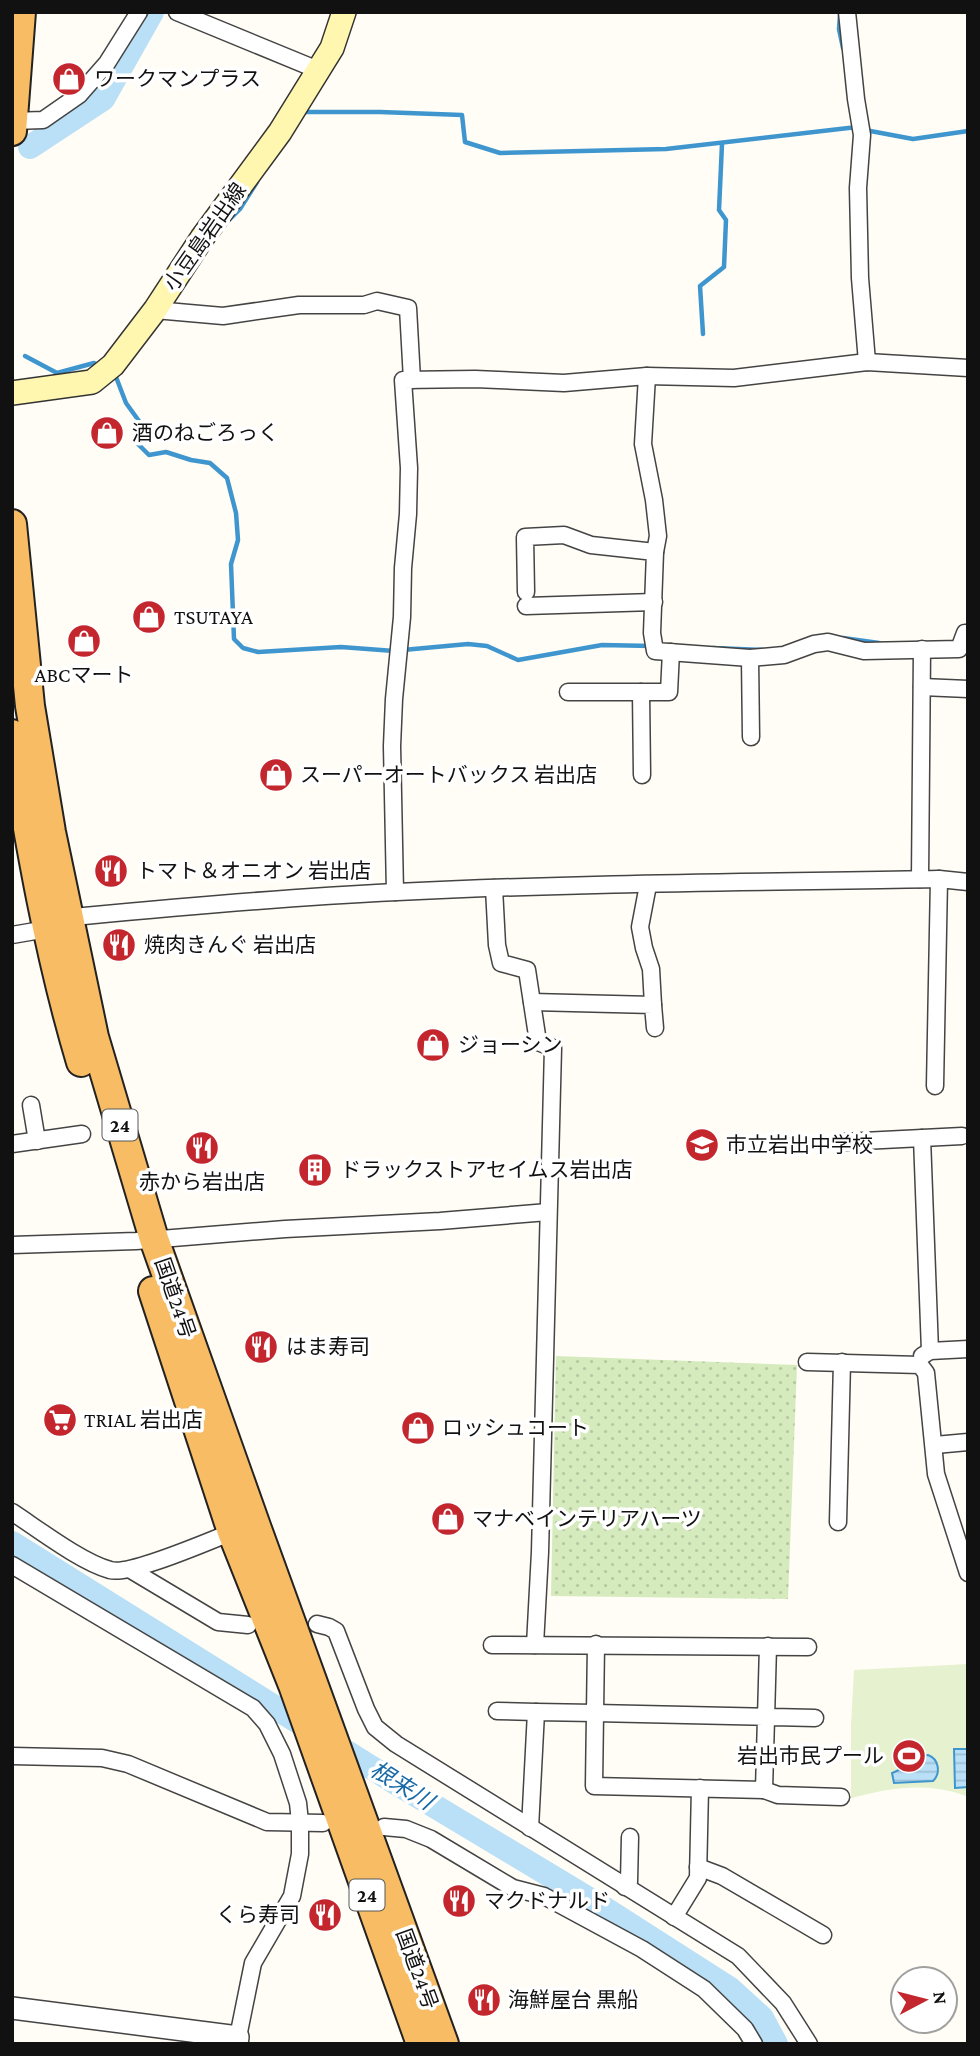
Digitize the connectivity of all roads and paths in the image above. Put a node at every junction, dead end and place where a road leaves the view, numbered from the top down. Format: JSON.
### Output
{"nodes":[{"id":1,"x":21,"y":12,"type":"edge"},
{"id":2,"x":139,"y":12,"type":"edge"},
{"id":3,"x":177,"y":12,"type":"edge"},
{"id":4,"x":344,"y":12,"type":"edge"},
{"id":5,"x":847,"y":12,"type":"edge"},
{"id":6,"x":318,"y":70,"type":"junction"},
{"id":7,"x":13,"y":121,"type":"edge"},
{"id":8,"x":12,"y":131,"type":"edge"},
{"id":9,"x":155,"y":310,"type":"junction"},
{"id":10,"x":867,"y":362,"type":"junction"},
{"id":11,"x":968,"y":368,"type":"edge"},
{"id":12,"x":646,"y":376,"type":"junction"},
{"id":13,"x":412,"y":380,"type":"junction"},
{"id":14,"x":12,"y":393,"type":"edge"},
{"id":15,"x":12,"y":524,"type":"edge"},
{"id":16,"x":655,"y":552,"type":"junction"},
{"id":17,"x":654,"y":602,"type":"junction"},
{"id":18,"x":968,"y":633,"type":"edge"},
{"id":19,"x":922,"y":649,"type":"junction"},
{"id":20,"x":671,"y":652,"type":"junction"},
{"id":21,"x":750,"y":658,"type":"junction"},
{"id":22,"x":922,"y":687,"type":"junction"},
{"id":23,"x":968,"y":689,"type":"edge"},
{"id":24,"x":568,"y":692,"type":"dead end"},
{"id":25,"x":641,"y":692,"type":"junction"},
{"id":26,"x":12,"y":734,"type":"edge"},
{"id":27,"x":751,"y":737,"type":"dead end"},
{"id":28,"x":642,"y":775,"type":"dead end"},
{"id":29,"x":920,"y":879,"type":"junction"},
{"id":30,"x":939,"y":879,"type":"junction"},
{"id":31,"x":968,"y":882,"type":"edge"},
{"id":32,"x":649,"y":885,"type":"junction"},
{"id":33,"x":494,"y":888,"type":"junction"},
{"id":34,"x":396,"y":892,"type":"junction"},
{"id":35,"x":58,"y":924,"type":"junction"},
{"id":36,"x":12,"y":935,"type":"edge"},
{"id":37,"x":532,"y":1002,"type":"junction"},
{"id":38,"x":653,"y":1005,"type":"junction"},
{"id":39,"x":655,"y":1028,"type":"dead end"},
{"id":40,"x":935,"y":1086,"type":"dead end"},
{"id":41,"x":31,"y":1105,"type":"dead end"},
{"id":42,"x":82,"y":1134,"type":"dead end"},
{"id":43,"x":962,"y":1136,"type":"dead end"},
{"id":44,"x":922,"y":1138,"type":"junction"},
{"id":45,"x":37,"y":1141,"type":"junction"},
{"id":46,"x":843,"y":1142,"type":"dead end"},
{"id":47,"x":12,"y":1144,"type":"edge"},
{"id":48,"x":548,"y":1212,"type":"junction"},
{"id":49,"x":145,"y":1240,"type":"junction"},
{"id":50,"x":12,"y":1245,"type":"edge"},
{"id":51,"x":968,"y":1349,"type":"edge"},
{"id":52,"x":930,"y":1351,"type":"junction"},
{"id":53,"x":807,"y":1362,"type":"dead end"},
{"id":54,"x":842,"y":1362,"type":"junction"},
{"id":55,"x":920,"y":1365,"type":"junction"},
{"id":56,"x":968,"y":1442,"type":"edge"},
{"id":57,"x":935,"y":1445,"type":"junction"},
{"id":58,"x":12,"y":1512,"type":"edge"},
{"id":59,"x":838,"y":1522,"type":"dead end"},
{"id":60,"x":232,"y":1532,"type":"junction"},
{"id":61,"x":12,"y":1565,"type":"edge"},
{"id":62,"x":131,"y":1570,"type":"junction"},
{"id":63,"x":968,"y":1573,"type":"edge"},
{"id":64,"x":317,"y":1624,"type":"dead end"},
{"id":65,"x":248,"y":1625,"type":"dead end"},
{"id":66,"x":596,"y":1644,"type":"junction"},
{"id":67,"x":492,"y":1645,"type":"dead end"},
{"id":68,"x":535,"y":1645,"type":"junction"},
{"id":69,"x":768,"y":1646,"type":"junction"},
{"id":70,"x":808,"y":1647,"type":"dead end"},
{"id":71,"x":497,"y":1711,"type":"dead end"},
{"id":72,"x":536,"y":1712,"type":"junction"},
{"id":73,"x":595,"y":1713,"type":"junction"},
{"id":74,"x":766,"y":1717,"type":"junction"},
{"id":75,"x":815,"y":1718,"type":"dead end"},
{"id":76,"x":12,"y":1755,"type":"edge"},
{"id":77,"x":700,"y":1788,"type":"junction"},
{"id":78,"x":764,"y":1790,"type":"junction"},
{"id":79,"x":841,"y":1797,"type":"dead end"},
{"id":80,"x":300,"y":1822,"type":"junction"},
{"id":81,"x":323,"y":1823,"type":"dead end"},
{"id":82,"x":384,"y":1827,"type":"dead end"},
{"id":83,"x":530,"y":1828,"type":"junction"},
{"id":84,"x":630,"y":1837,"type":"dead end"},
{"id":85,"x":698,"y":1867,"type":"junction"},
{"id":86,"x":625,"y":1887,"type":"junction"},
{"id":87,"x":674,"y":1917,"type":"junction"},
{"id":88,"x":823,"y":1935,"type":"dead end"},
{"id":89,"x":12,"y":2008,"type":"edge"},
{"id":90,"x":237,"y":2040,"type":"edge"},
{"id":91,"x":421,"y":2044,"type":"edge"},
{"id":92,"x":444,"y":2044,"type":"edge"},
{"id":93,"x":754,"y":2044,"type":"edge"},
{"id":94,"x":809,"y":2044,"type":"edge"}],
"edges":[{"from":1,"to":7,"type":"highway"},
{"from":2,"to":7,"type":"street"},
{"from":3,"to":6,"type":"street"},
{"from":4,"to":6,"type":"main road","name":"小豆島岩出線"},
{"from":5,"to":10,"type":"street"},
{"from":6,"to":9,"type":"main road","name":"小豆島岩出線"},
{"from":7,"to":8,"type":"highway"},
{"from":9,"to":13,"type":"street"},
{"from":9,"to":14,"type":"main road","name":"小豆島岩出線"},
{"from":10,"to":11,"type":"street"},
{"from":10,"to":12,"type":"street"},
{"from":12,"to":13,"type":"street"},
{"from":12,"to":16,"type":"street"},
{"from":13,"to":34,"type":"street"},
{"from":15,"to":35,"type":"highway","name":"国道24号","number":"24"},
{"from":16,"to":17,"type":"street"},
{"from":16,"to":17,"type":"street"},
{"from":17,"to":20,"type":"street"},
{"from":18,"to":19,"type":"street"},
{"from":19,"to":21,"type":"street"},
{"from":19,"to":22,"type":"street"},
{"from":20,"to":21,"type":"street"},
{"from":20,"to":25,"type":"street"},
{"from":21,"to":27,"type":"street"},
{"from":22,"to":23,"type":"street"},
{"from":22,"to":29,"type":"street"},
{"from":24,"to":25,"type":"street"},
{"from":25,"to":28,"type":"street"},
{"from":26,"to":35,"type":"highway","name":"国道24号","number":"24"},
{"from":29,"to":30,"type":"street"},
{"from":29,"to":32,"type":"street"},
{"from":30,"to":31,"type":"street"},
{"from":30,"to":40,"type":"street"},
{"from":32,"to":33,"type":"street"},
{"from":32,"to":38,"type":"street"},
{"from":33,"to":34,"type":"street"},
{"from":33,"to":37,"type":"street"},
{"from":34,"to":35,"type":"street"},
{"from":35,"to":36,"type":"street"},
{"from":35,"to":49,"type":"highway","name":"国道24号","number":"24"},
{"from":37,"to":38,"type":"street"},
{"from":37,"to":48,"type":"street"},
{"from":38,"to":39,"type":"street"},
{"from":41,"to":45,"type":"street"},
{"from":42,"to":45,"type":"street"},
{"from":43,"to":44,"type":"street"},
{"from":44,"to":46,"type":"street"},
{"from":44,"to":52,"type":"street"},
{"from":45,"to":47,"type":"street"},
{"from":48,"to":49,"type":"street"},
{"from":48,"to":68,"type":"street"},
{"from":49,"to":50,"type":"street"},
{"from":49,"to":60,"type":"highway","name":"国道24号","number":"24"},
{"from":49,"to":92,"type":"highway","name":"国道24号","number":"24"},
{"from":51,"to":52,"type":"street"},
{"from":52,"to":55,"type":"street"},
{"from":53,"to":54,"type":"street"},
{"from":54,"to":55,"type":"street"},
{"from":54,"to":59,"type":"street"},
{"from":55,"to":57,"type":"street"},
{"from":56,"to":57,"type":"street"},
{"from":57,"to":63,"type":"street"},
{"from":58,"to":62,"type":"street"},
{"from":60,"to":62,"type":"street"},
{"from":60,"to":91,"type":"highway","name":"国道24号","number":"24"},
{"from":61,"to":80,"type":"street"},
{"from":62,"to":65,"type":"street"},
{"from":64,"to":83,"type":"street"},
{"from":66,"to":68,"type":"street"},
{"from":66,"to":69,"type":"street"},
{"from":66,"to":73,"type":"street"},
{"from":67,"to":68,"type":"street"},
{"from":69,"to":70,"type":"street"},
{"from":69,"to":74,"type":"street"},
{"from":71,"to":72,"type":"street"},
{"from":72,"to":73,"type":"street"},
{"from":72,"to":83,"type":"street"},
{"from":73,"to":74,"type":"street"},
{"from":73,"to":77,"type":"street"},
{"from":74,"to":75,"type":"street"},
{"from":74,"to":78,"type":"street"},
{"from":76,"to":80,"type":"street"},
{"from":77,"to":78,"type":"street"},
{"from":77,"to":85,"type":"street"},
{"from":78,"to":79,"type":"street"},
{"from":80,"to":81,"type":"street"},
{"from":80,"to":90,"type":"street"},
{"from":82,"to":93,"type":"street"},
{"from":83,"to":86,"type":"street"},
{"from":84,"to":86,"type":"street"},
{"from":85,"to":87,"type":"street"},
{"from":85,"to":88,"type":"street"},
{"from":86,"to":87,"type":"street"},
{"from":87,"to":94,"type":"street"},
{"from":89,"to":90,"type":"street"}]}
